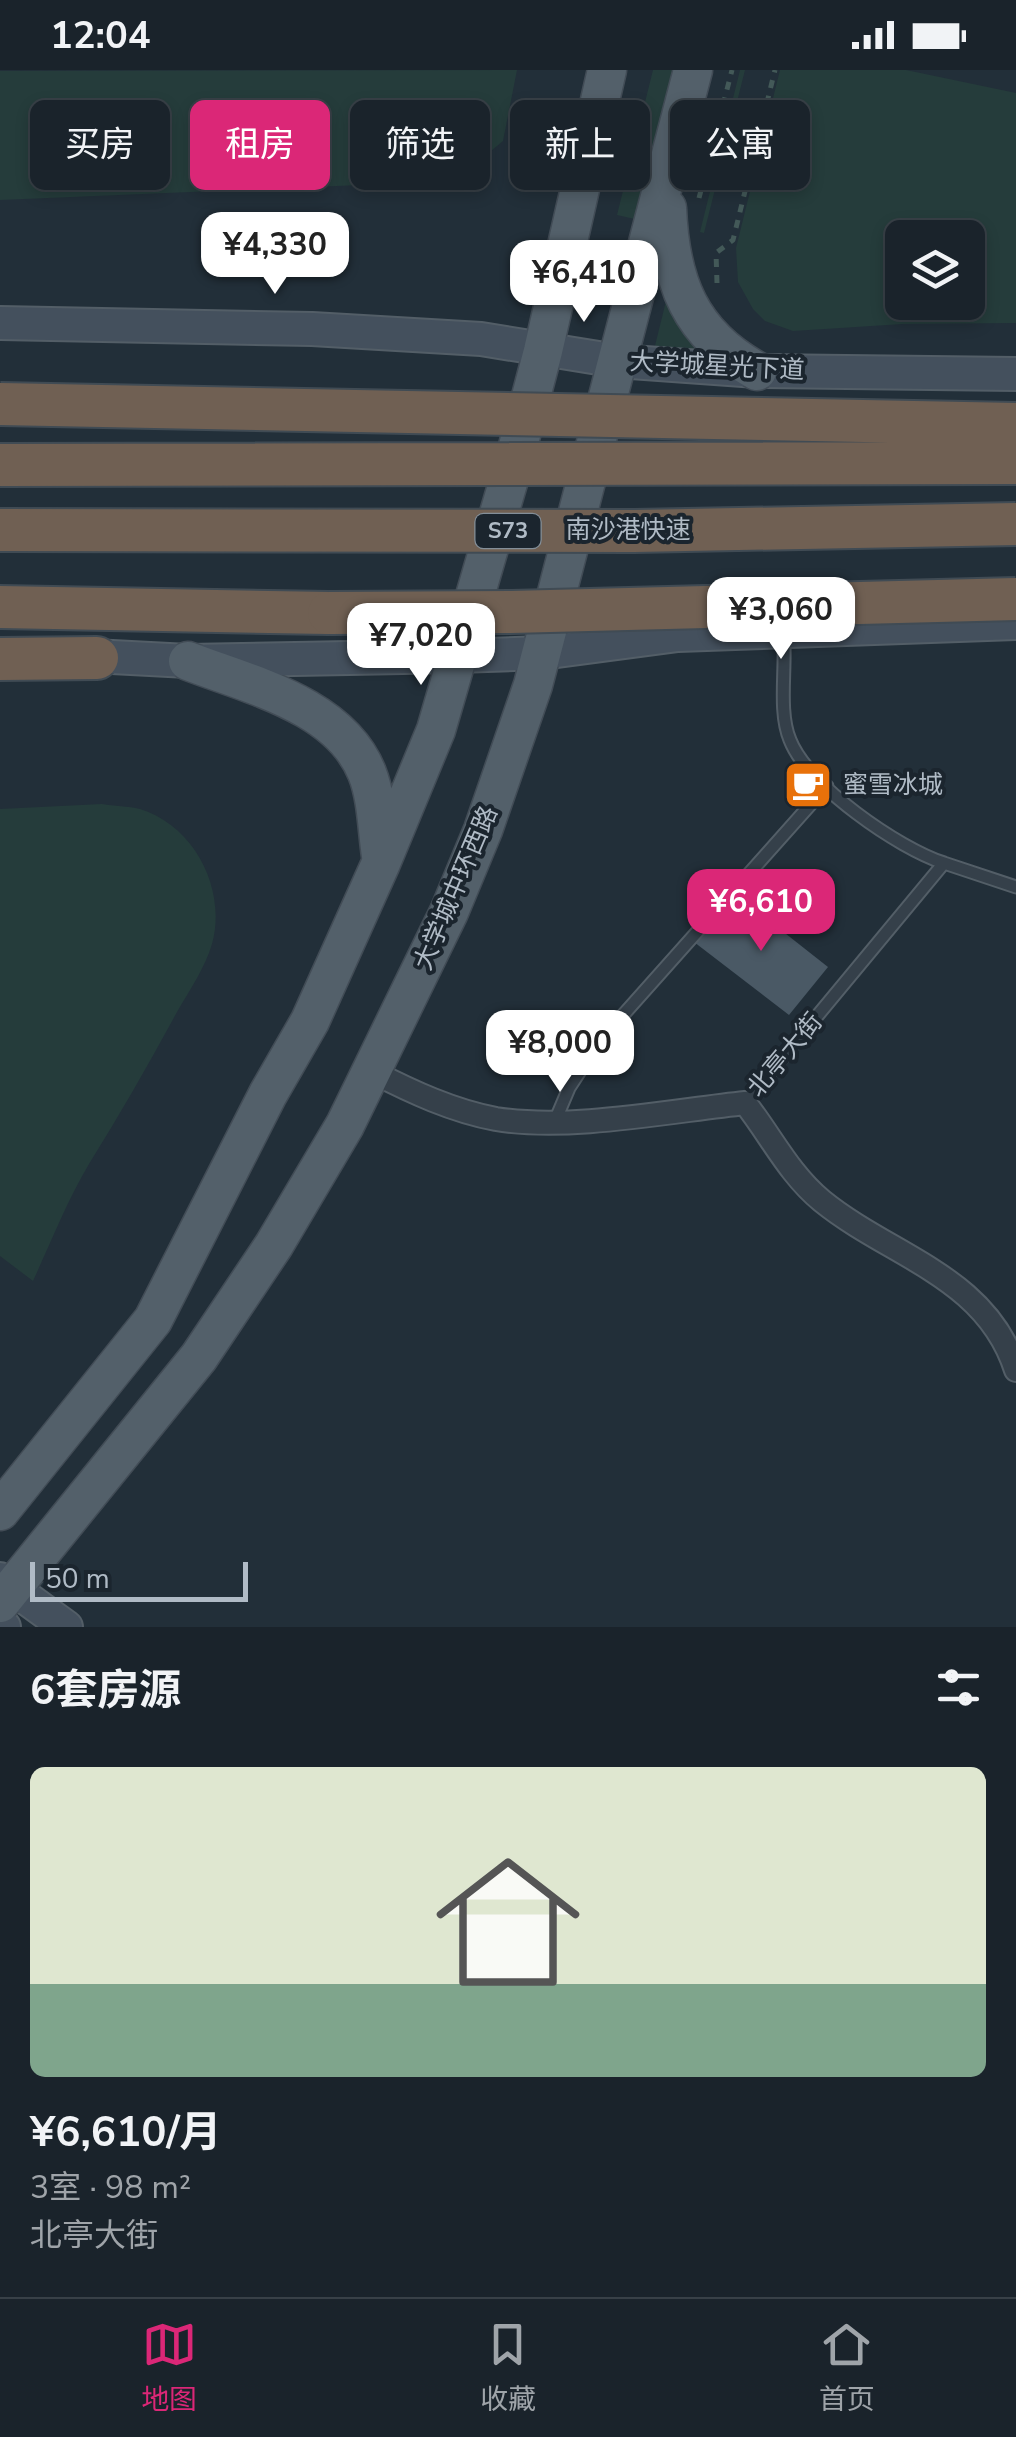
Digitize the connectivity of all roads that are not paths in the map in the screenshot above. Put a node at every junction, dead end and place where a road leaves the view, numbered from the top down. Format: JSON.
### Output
{"nodes":[{"id":1,"x":607,"y":70,"type":"edge"},
{"id":2,"x":693,"y":70,"type":"edge"},
{"id":3,"x":666,"y":173,"type":"junction"},
{"id":4,"x":0,"y":324,"type":"edge"},
{"id":5,"x":543,"y":351,"type":"junction"},
{"id":6,"x":617,"y":361,"type":"junction"},
{"id":7,"x":757,"y":371,"type":"junction"},
{"id":8,"x":1016,"y":374,"type":"edge"},
{"id":9,"x":0,"y":404,"type":"edge"},
{"id":10,"x":1016,"y":424,"type":"edge"},
{"id":11,"x":1016,"y":464,"type":"edge"},
{"id":12,"x":0,"y":465,"type":"edge"},
{"id":13,"x":1016,"y":524,"type":"edge"},
{"id":14,"x":0,"y":530,"type":"edge"},
{"id":15,"x":1016,"y":599,"type":"edge"},
{"id":16,"x":0,"y":607,"type":"edge"},
{"id":17,"x":1016,"y":622,"type":"edge"},
{"id":18,"x":0,"y":648,"type":"edge"},
{"id":19,"x":784,"y":648,"type":"dead end"},
{"id":20,"x":542,"y":653,"type":"junction"},
{"id":21,"x":458,"y":656,"type":"junction"},
{"id":22,"x":98,"y":658,"type":"junction"},
{"id":23,"x":0,"y":660,"type":"edge"},
{"id":24,"x":188,"y":661,"type":"junction"},
{"id":25,"x":827,"y":786,"type":"junction"},
{"id":26,"x":381,"y":863,"type":"junction"},
{"id":27,"x":944,"y":863,"type":"junction"},
{"id":28,"x":1016,"y":887,"type":"edge"},
{"id":29,"x":373,"y":1072,"type":"junction"},
{"id":30,"x":745,"y":1103,"type":"junction"},
{"id":31,"x":555,"y":1122,"type":"junction"},
{"id":32,"x":1016,"y":1370,"type":"edge"},
{"id":33,"x":0,"y":1511,"type":"edge"},
{"id":34,"x":5,"y":1590,"type":"edge"},
{"id":35,"x":66,"y":1627,"type":"edge"}],
"edges":[{"from":1,"to":5,"type":"main road"},
{"from":2,"to":3,"type":"main road","name":"大学城中环西路"},
{"from":3,"to":6,"type":"main road","name":"大学城中环西路"},
{"from":3,"to":7,"type":"main road"},
{"from":4,"to":5,"type":"main road","name":"大学城星光下道"},
{"from":5,"to":6,"type":"main road","name":"大学城星光下道"},
{"from":5,"to":21,"type":"main road"},
{"from":6,"to":7,"type":"main road","name":"大学城星光下道"},
{"from":6,"to":20,"type":"main road","name":"大学城中环西路"},
{"from":7,"to":8,"type":"main road","name":"大学城星光下道"},
{"from":9,"to":10,"type":"highway","bridge":true},
{"from":11,"to":12,"type":"highway","bridge":true},
{"from":13,"to":14,"type":"highway","name":"南沙港快速","number":"S73","bridge":true},
{"from":15,"to":16,"type":"highway","bridge":true},
{"from":17,"to":20,"type":"main road"},
{"from":18,"to":22,"type":"main road"},
{"from":19,"to":25,"type":"lane"},
{"from":20,"to":21,"type":"main road"},
{"from":20,"to":29,"type":"main road","name":"大学城中环西路"},
{"from":21,"to":24,"type":"main road"},
{"from":21,"to":26,"type":"main road"},
{"from":22,"to":23,"type":"highway"},
{"from":22,"to":24,"type":"main road"},
{"from":24,"to":26,"type":"main road"},
{"from":25,"to":27,"type":"lane"},
{"from":25,"to":31,"type":"lane"},
{"from":26,"to":33,"type":"main road"},
{"from":27,"to":28,"type":"lane"},
{"from":27,"to":30,"type":"lane","name":"北亭大街"},
{"from":29,"to":31,"type":"street","name":"北亭大街"},
{"from":29,"to":34,"type":"main road","name":"大学城中环西路"},
{"from":30,"to":31,"type":"street","name":"北亭大街"},
{"from":30,"to":32,"type":"street"},
{"from":34,"to":35,"type":"main road"}]}
